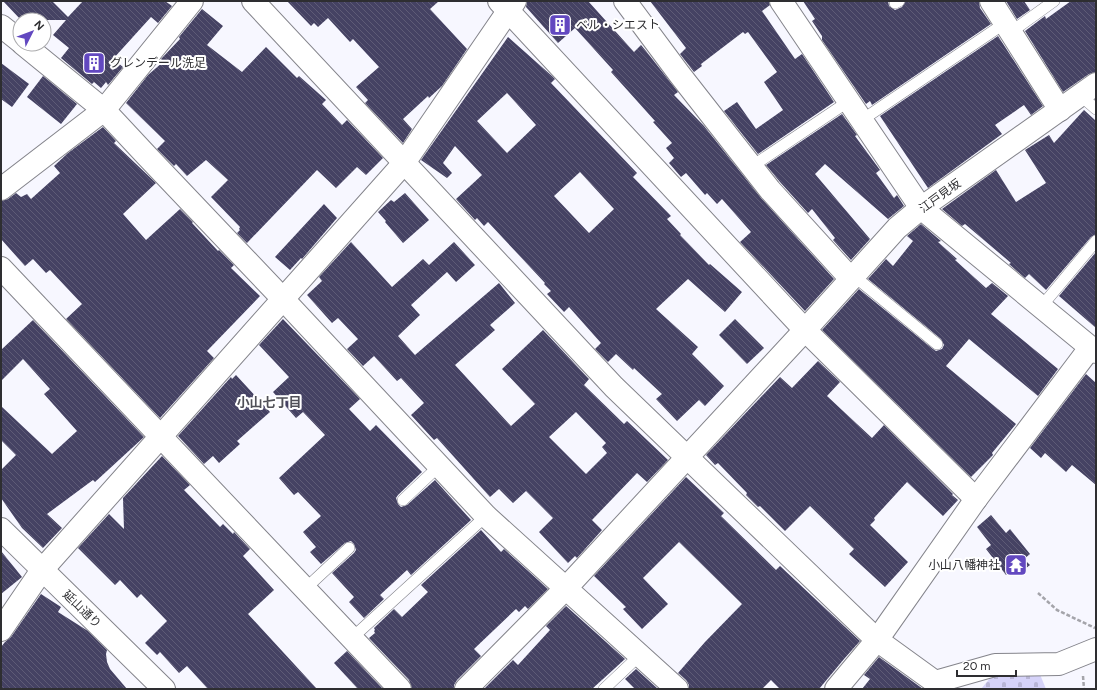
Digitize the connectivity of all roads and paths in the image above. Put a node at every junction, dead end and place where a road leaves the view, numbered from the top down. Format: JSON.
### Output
{"nodes":[{"id":1,"x":192,"y":1,"type":"edge"},
{"id":2,"x":253,"y":1,"type":"edge"},
{"id":3,"x":625,"y":1,"type":"edge"},
{"id":4,"x":782,"y":1,"type":"edge"},
{"id":5,"x":991,"y":1,"type":"edge"},
{"id":6,"x":1054,"y":1,"type":"edge"},
{"id":7,"x":508,"y":4,"type":"edge"},
{"id":8,"x":1,"y":26,"type":"edge"},
{"id":9,"x":1008,"y":28,"type":"junction"},
{"id":10,"x":12,"y":35,"type":"edge"},
{"id":11,"x":33,"y":52,"type":"edge"},
{"id":12,"x":1091,"y":96,"type":"edge"},
{"id":13,"x":849,"y":101,"type":"junction"},
{"id":14,"x":104,"y":110,"type":"junction"},
{"id":15,"x":1060,"y":110,"type":"junction"},
{"id":16,"x":862,"y":120,"type":"junction"},
{"id":17,"x":404,"y":163,"type":"junction"},
{"id":18,"x":751,"y":167,"type":"junction"},
{"id":19,"x":1,"y":189,"type":"edge"},
{"id":20,"x":921,"y":208,"type":"junction"},
{"id":21,"x":1096,"y":241,"type":"edge"},
{"id":22,"x":1,"y":268,"type":"edge"},
{"id":23,"x":853,"y":278,"type":"junction"},
{"id":24,"x":284,"y":298,"type":"junction"},
{"id":25,"x":1041,"y":307,"type":"junction"},
{"id":26,"x":805,"y":330,"type":"junction"},
{"id":27,"x":937,"y":344,"type":"dead end"},
{"id":28,"x":1093,"y":350,"type":"edge"},
{"id":29,"x":161,"y":436,"type":"junction"},
{"id":30,"x":687,"y":458,"type":"junction"},
{"id":31,"x":439,"y":466,"type":"junction"},
{"id":32,"x":976,"y":499,"type":"junction"},
{"id":33,"x":403,"y":500,"type":"dead end"},
{"id":34,"x":486,"y":516,"type":"junction"},
{"id":35,"x":1,"y":529,"type":"edge"},
{"id":36,"x":349,"y":548,"type":"dead end"},
{"id":37,"x":42,"y":570,"type":"junction"},
{"id":38,"x":566,"y":588,"type":"junction"},
{"id":39,"x":305,"y":589,"type":"junction"},
{"id":40,"x":1038,"y":593,"type":"dead end"},
{"id":41,"x":1096,"y":628,"type":"edge"},
{"id":42,"x":1,"y":630,"type":"edge"},
{"id":43,"x":352,"y":638,"type":"junction"},
{"id":44,"x":877,"y":640,"type":"junction"},
{"id":45,"x":1096,"y":649,"type":"edge"},
{"id":46,"x":640,"y":656,"type":"junction"},
{"id":47,"x":164,"y":689,"type":"edge"},
{"id":48,"x":400,"y":689,"type":"edge"},
{"id":49,"x":466,"y":689,"type":"edge"},
{"id":50,"x":604,"y":689,"type":"edge"},
{"id":51,"x":677,"y":689,"type":"edge"},
{"id":52,"x":836,"y":689,"type":"edge"}],
"edges":[{"from":1,"to":14,"type":"street"},
{"from":2,"to":17,"type":"street"},
{"from":3,"to":18,"type":"street"},
{"from":4,"to":13,"type":"street"},
{"from":5,"to":9,"type":"street"},
{"from":6,"to":9,"type":"lane"},
{"from":7,"to":17,"type":"street"},
{"from":7,"to":26,"type":"street"},
{"from":8,"to":10,"type":"street"},
{"from":9,"to":15,"type":"street"},
{"from":9,"to":16,"type":"lane"},
{"from":11,"to":14,"type":"street"},
{"from":12,"to":15,"type":"street","name":"江戸見坂"},
{"from":13,"to":16,"type":"street"},
{"from":13,"to":18,"type":"lane"},
{"from":14,"to":19,"type":"street"},
{"from":14,"to":24,"type":"street"},
{"from":15,"to":20,"type":"street","name":"江戸見坂"},
{"from":16,"to":20,"type":"street"},
{"from":17,"to":24,"type":"street"},
{"from":17,"to":30,"type":"street"},
{"from":18,"to":23,"type":"street"},
{"from":20,"to":23,"type":"street","name":"江戸見坂"},
{"from":20,"to":25,"type":"street"},
{"from":21,"to":25,"type":"lane"},
{"from":22,"to":29,"type":"street"},
{"from":23,"to":26,"type":"street","name":"江戸見坂"},
{"from":23,"to":27,"type":"lane"},
{"from":24,"to":29,"type":"street"},
{"from":24,"to":31,"type":"street"},
{"from":25,"to":28,"type":"street"},
{"from":26,"to":30,"type":"street","name":"江戸見坂"},
{"from":26,"to":32,"type":"street"},
{"from":28,"to":32,"type":"street"},
{"from":29,"to":37,"type":"street"},
{"from":29,"to":39,"type":"street"},
{"from":30,"to":38,"type":"street","name":"江戸見坂"},
{"from":30,"to":44,"type":"street"},
{"from":31,"to":33,"type":"lane"},
{"from":31,"to":34,"type":"street"},
{"from":32,"to":44,"type":"street"},
{"from":34,"to":38,"type":"street"},
{"from":34,"to":43,"type":"lane"},
{"from":35,"to":37,"type":"street","name":"延山通り"},
{"from":36,"to":39,"type":"lane"},
{"from":37,"to":42,"type":"street"},
{"from":37,"to":47,"type":"street","name":"延山通り"},
{"from":38,"to":46,"type":"street"},
{"from":38,"to":49,"type":"street","name":"江戸見坂"},
{"from":39,"to":43,"type":"street"},
{"from":40,"to":41,"type":"path"},
{"from":43,"to":48,"type":"street"},
{"from":44,"to":45,"type":"street"},
{"from":44,"to":52,"type":"street"},
{"from":46,"to":50,"type":"lane"},
{"from":46,"to":51,"type":"street"}]}
